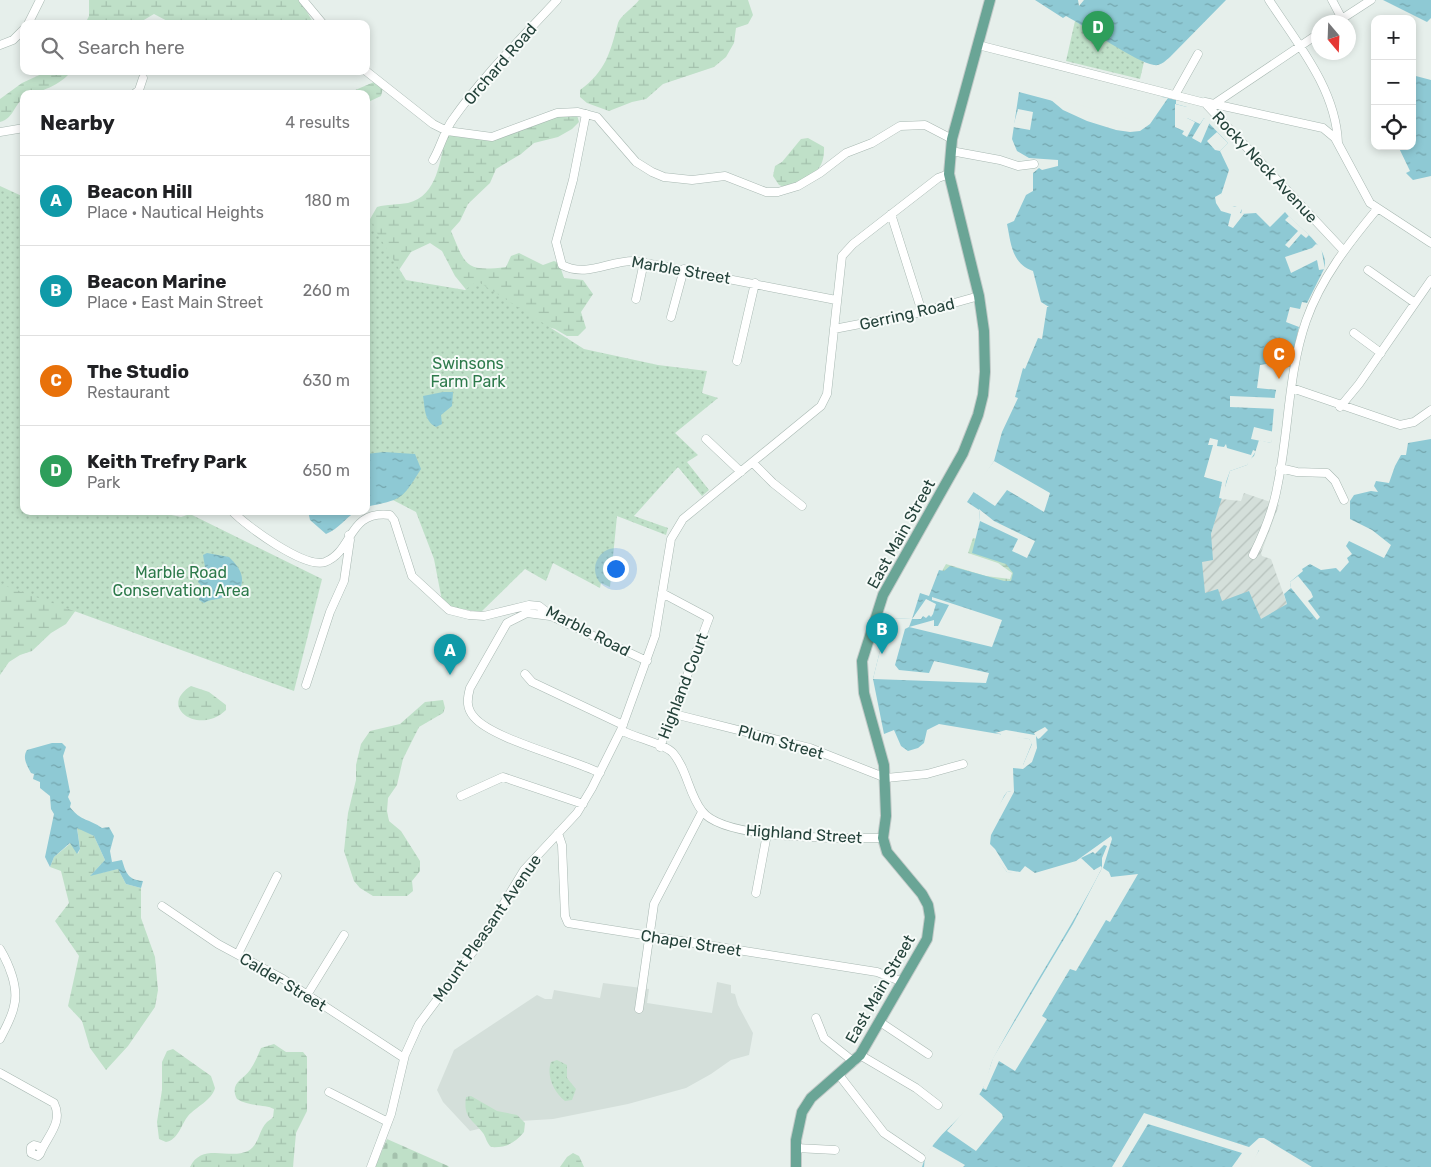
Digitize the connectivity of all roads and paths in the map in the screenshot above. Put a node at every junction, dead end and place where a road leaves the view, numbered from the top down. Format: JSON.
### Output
{"nodes":[{"id":1,"x":40,"y":0,"type":"edge"},
{"id":2,"x":303,"y":0,"type":"edge"},
{"id":3,"x":557,"y":0,"type":"edge"},
{"id":4,"x":990,"y":0,"type":"edge"},
{"id":5,"x":1269,"y":0,"type":"edge"},
{"id":6,"x":1332,"y":0,"type":"edge"},
{"id":7,"x":1371,"y":0,"type":"edge"},
{"id":8,"x":1337,"y":15,"type":"edge"},
{"id":9,"x":1348,"y":15,"type":"edge"},
{"id":10,"x":30,"y":20,"type":"edge"},
{"id":11,"x":320,"y":20,"type":"edge"},
{"id":12,"x":20,"y":33,"type":"edge"},
{"id":13,"x":1311,"y":38,"type":"edge"},
{"id":14,"x":0,"y":45,"type":"edge"},
{"id":15,"x":978,"y":46,"type":"junction"},
{"id":16,"x":1299,"y":46,"type":"junction"},
{"id":17,"x":1198,"y":54,"type":"dead end"},
{"id":18,"x":370,"y":74,"type":"edge"},
{"id":19,"x":143,"y":78,"type":"dead end"},
{"id":20,"x":139,"y":90,"type":"edge"},
{"id":21,"x":1175,"y":95,"type":"junction"},
{"id":22,"x":1199,"y":101,"type":"junction"},
{"id":23,"x":1214,"y":104,"type":"junction"},
{"id":24,"x":586,"y":114,"type":"junction"},
{"id":25,"x":20,"y":129,"type":"edge"},
{"id":26,"x":447,"y":131,"type":"junction"},
{"id":27,"x":0,"y":132,"type":"edge"},
{"id":28,"x":952,"y":140,"type":"junction"},
{"id":29,"x":1338,"y":143,"type":"junction"},
{"id":30,"x":951,"y":151,"type":"junction"},
{"id":31,"x":433,"y":160,"type":"dead end"},
{"id":32,"x":1034,"y":164,"type":"dead end"},
{"id":33,"x":949,"y":174,"type":"junction"},
{"id":34,"x":1377,"y":209,"type":"junction"},
{"id":35,"x":891,"y":214,"type":"junction"},
{"id":36,"x":1431,"y":243,"type":"edge"},
{"id":37,"x":1343,"y":250,"type":"junction"},
{"id":38,"x":644,"y":262,"type":"junction"},
{"id":39,"x":684,"y":269,"type":"junction"},
{"id":40,"x":1368,"y":270,"type":"dead end"},
{"id":41,"x":1431,"y":280,"type":"edge"},
{"id":42,"x":755,"y":283,"type":"junction"},
{"id":43,"x":979,"y":296,"type":"junction"},
{"id":44,"x":636,"y":299,"type":"dead end"},
{"id":45,"x":836,"y":300,"type":"junction"},
{"id":46,"x":1415,"y":303,"type":"junction"},
{"id":47,"x":922,"y":312,"type":"junction"},
{"id":48,"x":671,"y":317,"type":"dead end"},
{"id":49,"x":834,"y":329,"type":"junction"},
{"id":50,"x":1354,"y":333,"type":"dead end"},
{"id":51,"x":1381,"y":352,"type":"junction"},
{"id":52,"x":737,"y":361,"type":"dead end"},
{"id":53,"x":1292,"y":388,"type":"junction"},
{"id":54,"x":1340,"y":407,"type":"junction"},
{"id":55,"x":1431,"y":410,"type":"edge"},
{"id":56,"x":706,"y":439,"type":"dead end"},
{"id":57,"x":752,"y":463,"type":"junction"},
{"id":58,"x":1280,"y":468,"type":"junction"},
{"id":59,"x":741,"y":472,"type":"junction"},
{"id":60,"x":1344,"y":500,"type":"dead end"},
{"id":61,"x":802,"y":506,"type":"dead end"},
{"id":62,"x":238,"y":515,"type":"edge"},
{"id":63,"x":349,"y":535,"type":"junction"},
{"id":64,"x":1253,"y":555,"type":"dead end"},
{"id":65,"x":662,"y":592,"type":"junction"},
{"id":66,"x":553,"y":617,"type":"junction"},
{"id":67,"x":647,"y":661,"type":"junction"},
{"id":68,"x":525,"y":674,"type":"dead end"},
{"id":69,"x":306,"y":685,"type":"dead end"},
{"id":70,"x":674,"y":714,"type":"junction"},
{"id":71,"x":622,"y":728,"type":"junction"},
{"id":72,"x":660,"y":747,"type":"junction"},
{"id":73,"x":963,"y":764,"type":"dead end"},
{"id":74,"x":600,"y":773,"type":"junction"},
{"id":75,"x":886,"y":778,"type":"junction"},
{"id":76,"x":461,"y":796,"type":"dead end"},
{"id":77,"x":583,"y":804,"type":"junction"},
{"id":78,"x":702,"y":812,"type":"junction"},
{"id":79,"x":558,"y":833,"type":"junction"},
{"id":80,"x":767,"y":834,"type":"junction"},
{"id":81,"x":883,"y":838,"type":"junction"},
{"id":82,"x":277,"y":876,"type":"dead end"},
{"id":83,"x":756,"y":893,"type":"dead end"},
{"id":84,"x":162,"y":906,"type":"dead end"},
{"id":85,"x":344,"y":935,"type":"dead end"},
{"id":86,"x":651,"y":937,"type":"junction"},
{"id":87,"x":0,"y":949,"type":"edge"},
{"id":88,"x":238,"y":954,"type":"junction"},
{"id":89,"x":903,"y":982,"type":"junction"},
{"id":90,"x":306,"y":995,"type":"junction"},
{"id":91,"x":639,"y":1009,"type":"dead end"},
{"id":92,"x":816,"y":1018,"type":"dead end"},
{"id":93,"x":880,"y":1022,"type":"junction"},
{"id":94,"x":0,"y":1039,"type":"edge"},
{"id":95,"x":928,"y":1054,"type":"dead end"},
{"id":96,"x":404,"y":1058,"type":"junction"},
{"id":97,"x":857,"y":1058,"type":"junction"},
{"id":98,"x":0,"y":1073,"type":"edge"},
{"id":99,"x":839,"y":1075,"type":"junction"},
{"id":100,"x":329,"y":1092,"type":"dead end"},
{"id":101,"x":938,"y":1105,"type":"dead end"},
{"id":102,"x":388,"y":1122,"type":"junction"},
{"id":103,"x":41,"y":1147,"type":"dead end"},
{"id":104,"x":796,"y":1148,"type":"junction"},
{"id":105,"x":835,"y":1150,"type":"dead end"},
{"id":106,"x":921,"y":1158,"type":"dead end"},
{"id":107,"x":372,"y":1167,"type":"edge"},
{"id":108,"x":796,"y":1167,"type":"edge"}],
"edges":[{"from":1,"to":10,"type":"street"},
{"from":2,"to":11,"type":"street"},
{"from":3,"to":26,"type":"street","name":"Orchard Road"},
{"from":4,"to":15,"type":"main road","name":"East Main Street"},
{"from":5,"to":16,"type":"street"},
{"from":6,"to":8,"type":"street"},
{"from":7,"to":9,"type":"street"},
{"from":12,"to":14,"type":"street"},
{"from":13,"to":16,"type":"street"},
{"from":15,"to":21,"type":"street","name":"Rocky Neck Avenue"},
{"from":15,"to":28,"type":"main road","name":"East Main Street"},
{"from":16,"to":23,"type":"street"},
{"from":16,"to":29,"type":"street"},
{"from":17,"to":21,"type":"street"},
{"from":18,"to":26,"type":"street"},
{"from":19,"to":20,"type":"street"},
{"from":21,"to":22,"type":"street","name":"Rocky Neck Avenue"},
{"from":22,"to":23,"type":"street"},
{"from":22,"to":37,"type":"street","name":"Rocky Neck Avenue"},
{"from":23,"to":29,"type":"street"},
{"from":24,"to":26,"type":"street"},
{"from":24,"to":28,"type":"street"},
{"from":24,"to":38,"type":"street","name":"Marble Street"},
{"from":25,"to":27,"type":"street"},
{"from":26,"to":31,"type":"street","name":"Orchard Road"},
{"from":28,"to":30,"type":"main road","name":"East Main Street"},
{"from":29,"to":34,"type":"street"},
{"from":30,"to":32,"type":"street"},
{"from":30,"to":33,"type":"main road","name":"East Main Street"},
{"from":33,"to":35,"type":"street","name":"Mount Pleasant Avenue"},
{"from":33,"to":43,"type":"main road","name":"East Main Street"},
{"from":34,"to":36,"type":"street"},
{"from":34,"to":37,"type":"street"},
{"from":35,"to":45,"type":"street","name":"Mount Pleasant Avenue"},
{"from":35,"to":47,"type":"street"},
{"from":37,"to":53,"type":"street"},
{"from":38,"to":39,"type":"street","name":"Marble Street"},
{"from":38,"to":44,"type":"street"},
{"from":39,"to":42,"type":"street","name":"Marble Street"},
{"from":39,"to":48,"type":"street"},
{"from":40,"to":46,"type":"street"},
{"from":41,"to":46,"type":"street"},
{"from":42,"to":45,"type":"street","name":"Marble Street"},
{"from":42,"to":52,"type":"street"},
{"from":43,"to":47,"type":"street","name":"Gerring Road"},
{"from":43,"to":75,"type":"main road","name":"East Main Street"},
{"from":45,"to":49,"type":"street","name":"Mount Pleasant Avenue"},
{"from":46,"to":51,"type":"street"},
{"from":47,"to":49,"type":"street","name":"Gerring Road"},
{"from":49,"to":57,"type":"street","name":"Mount Pleasant Avenue"},
{"from":50,"to":51,"type":"street"},
{"from":51,"to":54,"type":"street"},
{"from":53,"to":54,"type":"street"},
{"from":53,"to":58,"type":"street"},
{"from":54,"to":55,"type":"street"},
{"from":56,"to":59,"type":"street"},
{"from":57,"to":59,"type":"street","name":"Mount Pleasant Avenue"},
{"from":57,"to":61,"type":"street"},
{"from":58,"to":60,"type":"street"},
{"from":58,"to":64,"type":"street"},
{"from":59,"to":65,"type":"street","name":"Mount Pleasant Avenue"},
{"from":62,"to":63,"type":"street","name":"Marble Road"},
{"from":63,"to":66,"type":"street","name":"Marble Road"},
{"from":63,"to":69,"type":"street"},
{"from":65,"to":67,"type":"street","name":"Mount Pleasant Avenue"},
{"from":65,"to":70,"type":"street","name":"Highland Court"},
{"from":66,"to":67,"type":"street","name":"Marble Road"},
{"from":66,"to":74,"type":"street"},
{"from":67,"to":71,"type":"street","name":"Mount Pleasant Avenue"},
{"from":68,"to":71,"type":"street"},
{"from":70,"to":72,"type":"street","name":"Highland Court"},
{"from":70,"to":75,"type":"street","name":"Plum Street"},
{"from":71,"to":72,"type":"street"},
{"from":71,"to":74,"type":"street","name":"Mount Pleasant Avenue"},
{"from":72,"to":78,"type":"street"},
{"from":73,"to":75,"type":"street"},
{"from":74,"to":77,"type":"street","name":"Mount Pleasant Avenue"},
{"from":75,"to":81,"type":"main road","name":"East Main Street"},
{"from":76,"to":77,"type":"street"},
{"from":77,"to":79,"type":"street","name":"Mount Pleasant Avenue"},
{"from":78,"to":80,"type":"street","name":"Highland Street"},
{"from":78,"to":86,"type":"street"},
{"from":79,"to":86,"type":"street","name":"Chapel Street"},
{"from":79,"to":96,"type":"street","name":"Mount Pleasant Avenue"},
{"from":80,"to":81,"type":"street","name":"Highland Street"},
{"from":80,"to":83,"type":"street"},
{"from":81,"to":89,"type":"main road","name":"East Main Street"},
{"from":82,"to":88,"type":"street"},
{"from":84,"to":88,"type":"street","name":"Calder Street"},
{"from":85,"to":90,"type":"street"},
{"from":86,"to":89,"type":"street","name":"Chapel Street"},
{"from":86,"to":91,"type":"street"},
{"from":87,"to":94,"type":"street"},
{"from":88,"to":90,"type":"street","name":"Calder Street"},
{"from":89,"to":93,"type":"main road","name":"East Main Street"},
{"from":90,"to":96,"type":"street","name":"Calder Street"},
{"from":92,"to":97,"type":"street"},
{"from":93,"to":95,"type":"street"},
{"from":93,"to":97,"type":"main road","name":"East Main Street"},
{"from":96,"to":102,"type":"street","name":"Mount Pleasant Avenue"},
{"from":97,"to":99,"type":"main road","name":"East Main Street"},
{"from":97,"to":101,"type":"street"},
{"from":98,"to":103,"type":"street"},
{"from":99,"to":104,"type":"main road","name":"East Main Street"},
{"from":99,"to":106,"type":"street"},
{"from":100,"to":102,"type":"street"},
{"from":102,"to":107,"type":"street","name":"Mount Pleasant Avenue"},
{"from":104,"to":105,"type":"street"},
{"from":104,"to":108,"type":"main road","name":"East Main Street"}]}
